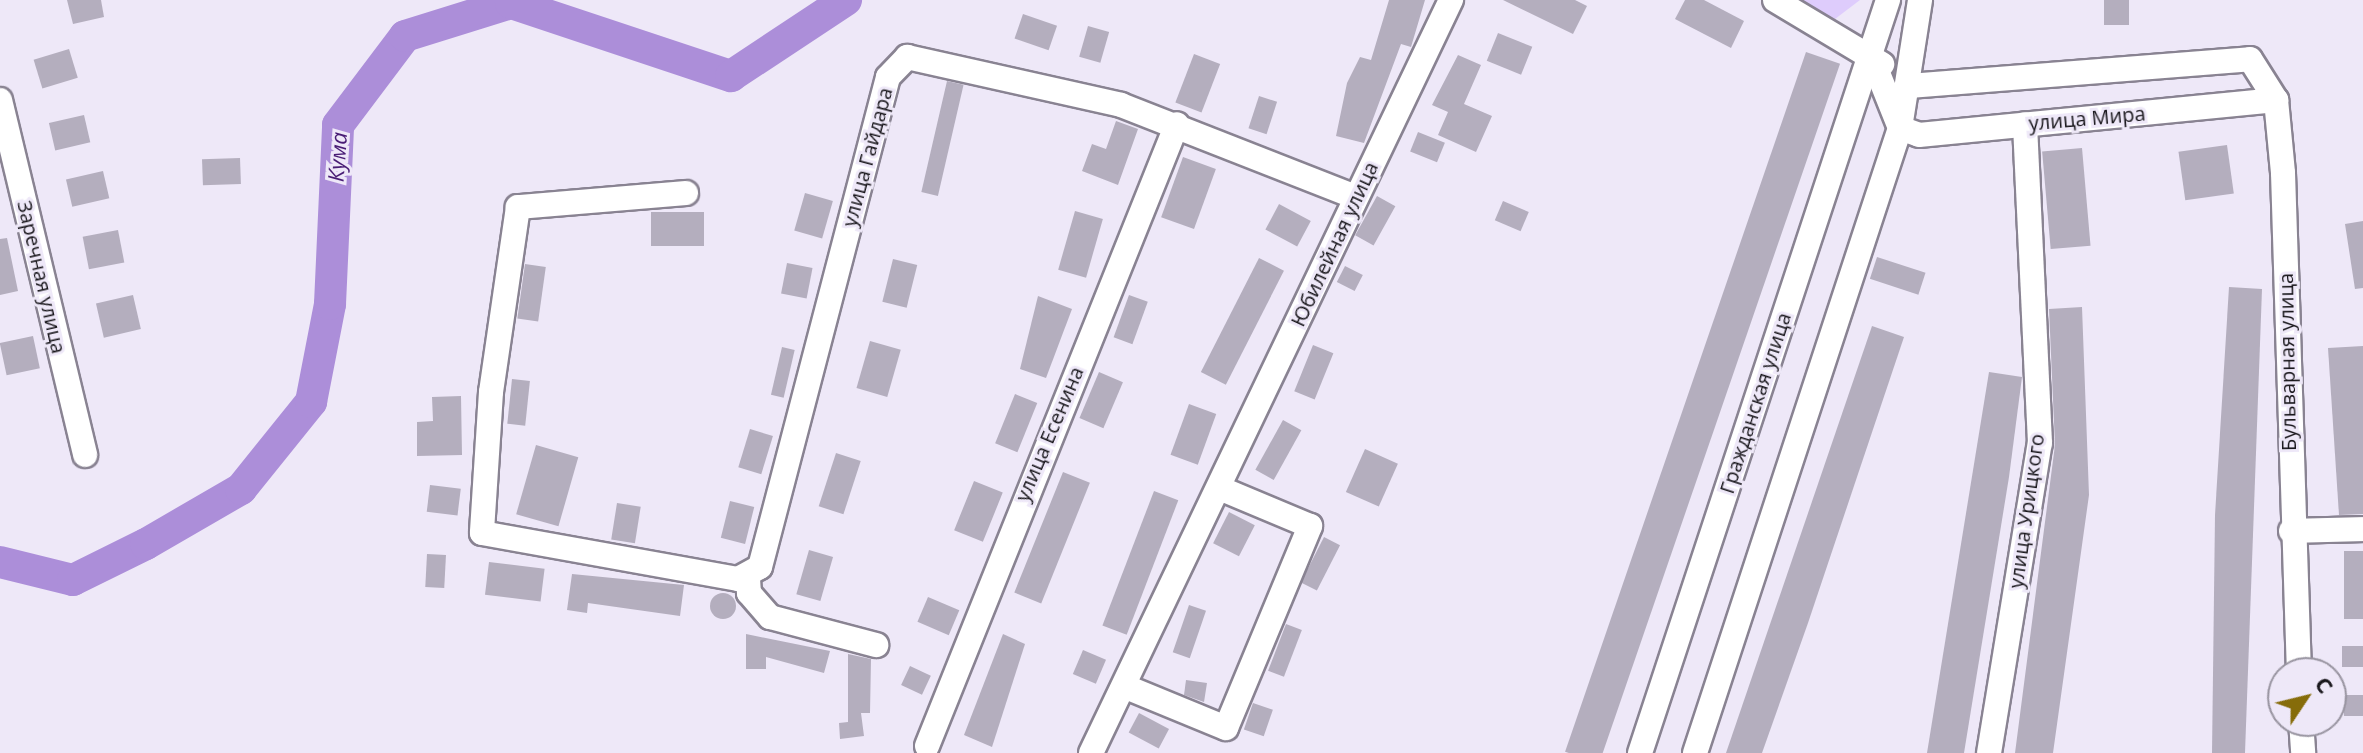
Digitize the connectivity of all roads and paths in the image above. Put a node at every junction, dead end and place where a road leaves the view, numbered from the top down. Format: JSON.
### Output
{"nodes":[{"id":1,"x":1451,"y":0,"type":"edge"},
{"id":2,"x":1775,"y":0,"type":"edge"},
{"id":3,"x":1888,"y":0,"type":"edge"},
{"id":4,"x":1920,"y":0,"type":"edge"},
{"id":5,"x":1870,"y":53,"type":"junction"},
{"id":6,"x":1909,"y":86,"type":"junction"},
{"id":7,"x":0,"y":100,"type":"edge"},
{"id":8,"x":2276,"y":100,"type":"junction"},
{"id":9,"x":1177,"y":124,"type":"junction"},
{"id":10,"x":2025,"y":124,"type":"junction"},
{"id":11,"x":1900,"y":128,"type":"junction"},
{"id":12,"x":686,"y":193,"type":"dead end"},
{"id":13,"x":1356,"y":197,"type":"junction"},
{"id":14,"x":85,"y":455,"type":"dead end"},
{"id":15,"x":1219,"y":488,"type":"junction"},
{"id":16,"x":2363,"y":529,"type":"edge"},
{"id":17,"x":2291,"y":531,"type":"junction"},
{"id":18,"x":748,"y":579,"type":"junction"},
{"id":19,"x":876,"y":645,"type":"dead end"},
{"id":20,"x":2298,"y":657,"type":"edge"},
{"id":21,"x":1126,"y":687,"type":"junction"},
{"id":22,"x":927,"y":746,"type":"dead end"},
{"id":23,"x":1091,"y":753,"type":"edge"},
{"id":24,"x":1640,"y":753,"type":"edge"},
{"id":25,"x":1695,"y":753,"type":"edge"},
{"id":26,"x":1989,"y":753,"type":"edge"}],
"edges":[{"from":1,"to":13,"type":"street","name":"Юбилейная улица"},
{"from":2,"to":5,"type":"street"},
{"from":3,"to":5,"type":"street","name":"Гражданская улица"},
{"from":4,"to":6,"type":"street"},
{"from":5,"to":6,"type":"street"},
{"from":5,"to":11,"type":"street"},
{"from":5,"to":24,"type":"street","name":"Гражданская улица"},
{"from":6,"to":8,"type":"street"},
{"from":6,"to":11,"type":"street"},
{"from":7,"to":14,"type":"street","name":"Заречная улица"},
{"from":8,"to":10,"type":"street","name":"улица Мира"},
{"from":8,"to":17,"type":"street","name":"Бульварная улица"},
{"from":9,"to":13,"type":"street","name":"улица Гайдара"},
{"from":9,"to":18,"type":"street","name":"улица Гайдара"},
{"from":9,"to":22,"type":"street","name":"улица Есенина"},
{"from":10,"to":11,"type":"street","name":"улица Мира"},
{"from":10,"to":26,"type":"street","name":"улица Урицкого"},
{"from":11,"to":25,"type":"street"},
{"from":12,"to":18,"type":"street"},
{"from":13,"to":15,"type":"street","name":"Юбилейная улица"},
{"from":15,"to":21,"type":"street","name":"Юбилейная улица"},
{"from":15,"to":21,"type":"street"},
{"from":16,"to":17,"type":"street"},
{"from":17,"to":20,"type":"street","name":"Бульварная улица"},
{"from":18,"to":19,"type":"street"},
{"from":21,"to":23,"type":"street","name":"Юбилейная улица"}]}
